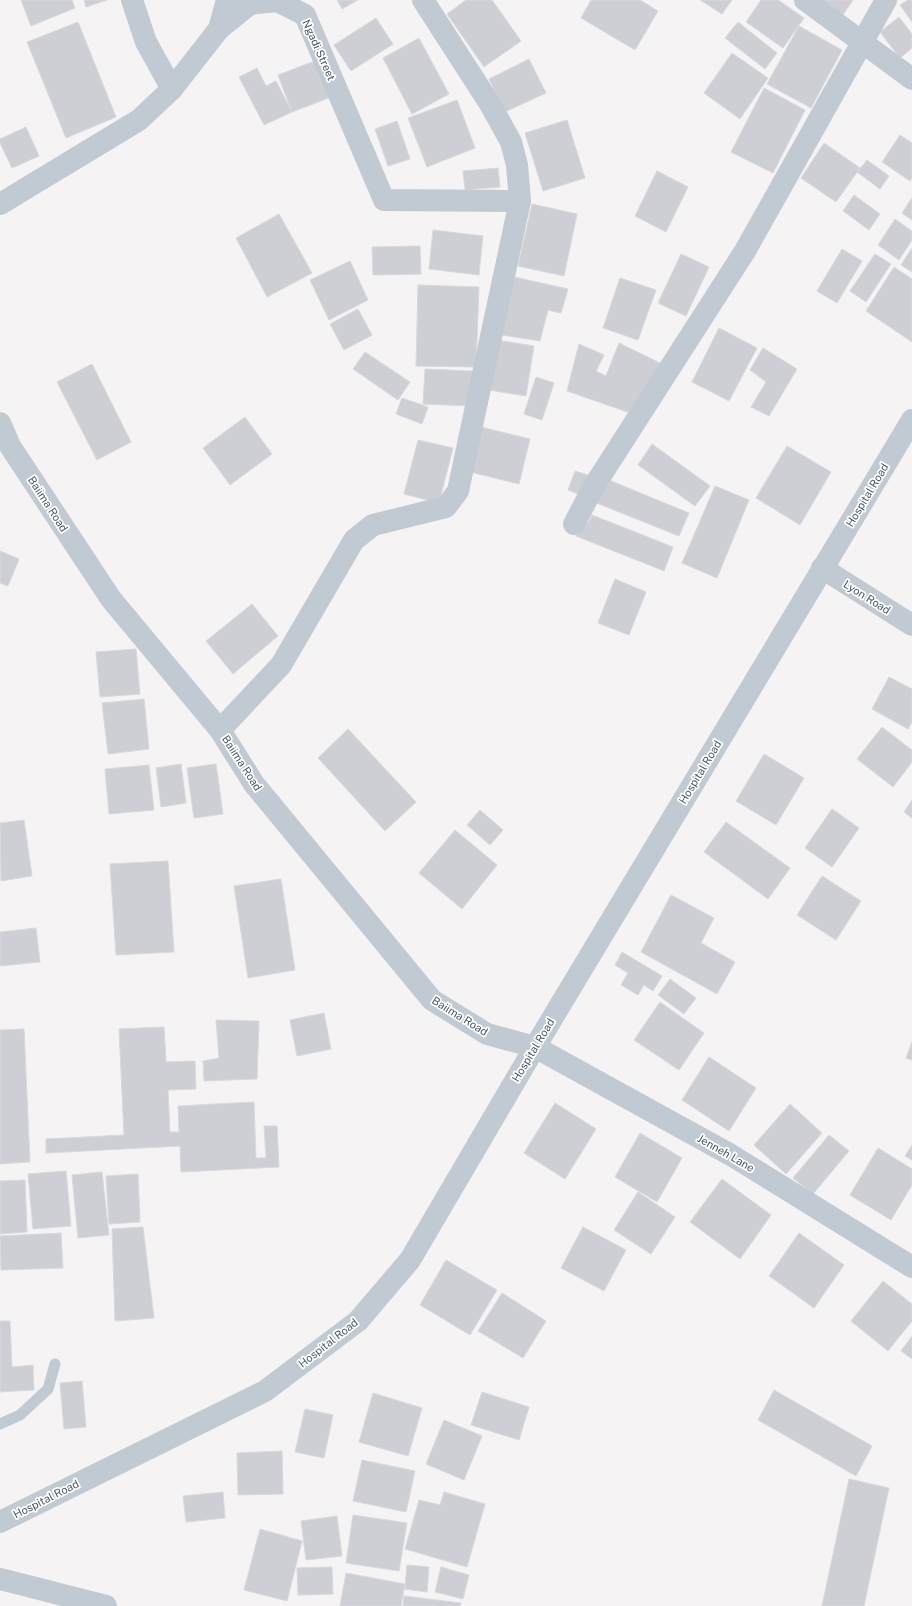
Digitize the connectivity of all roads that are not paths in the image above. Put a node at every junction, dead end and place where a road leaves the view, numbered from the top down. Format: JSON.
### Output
{"nodes":[{"id":1,"x":132,"y":0,"type":"edge"},
{"id":2,"x":228,"y":0,"type":"edge"},
{"id":3,"x":423,"y":0,"type":"edge"},
{"id":4,"x":806,"y":0,"type":"edge"},
{"id":5,"x":886,"y":0,"type":"edge"},
{"id":6,"x":219,"y":29,"type":"junction"},
{"id":7,"x":862,"y":42,"type":"junction"},
{"id":8,"x":912,"y":79,"type":"edge"},
{"id":9,"x":172,"y":89,"type":"junction"},
{"id":10,"x":520,"y":201,"type":"junction"},
{"id":11,"x":0,"y":204,"type":"edge"},
{"id":12,"x":912,"y":420,"type":"edge"},
{"id":13,"x":0,"y":423,"type":"edge"},
{"id":14,"x":574,"y":524,"type":"dead end"},
{"id":15,"x":822,"y":568,"type":"junction"},
{"id":16,"x":912,"y":625,"type":"edge"},
{"id":17,"x":220,"y":730,"type":"junction"},
{"id":18,"x":535,"y":1048,"type":"junction"},
{"id":19,"x":912,"y":1267,"type":"edge"},
{"id":20,"x":55,"y":1364,"type":"dead end"},
{"id":21,"x":0,"y":1424,"type":"edge"},
{"id":22,"x":0,"y":1522,"type":"edge"},
{"id":23,"x":0,"y":1579,"type":"edge"},
{"id":24,"x":106,"y":1606,"type":"edge"}],
"edges":[{"from":1,"to":9,"type":"street"},
{"from":2,"to":6,"type":"street"},
{"from":3,"to":10,"type":"street"},
{"from":4,"to":7,"type":"street"},
{"from":5,"to":7,"type":"street"},
{"from":6,"to":9,"type":"street","name":"Ngadi Street"},
{"from":6,"to":10,"type":"street","name":"Ngadi Street"},
{"from":7,"to":8,"type":"street"},
{"from":7,"to":14,"type":"street"},
{"from":9,"to":11,"type":"street","name":"Ngadi Street"},
{"from":10,"to":17,"type":"street"},
{"from":12,"to":15,"type":"street","name":"Hospital Road"},
{"from":13,"to":17,"type":"street","name":"Baiima Road"},
{"from":15,"to":16,"type":"street","name":"Lyon Road"},
{"from":15,"to":18,"type":"street","name":"Hospital Road"},
{"from":17,"to":18,"type":"street","name":"Baiima Road"},
{"from":18,"to":19,"type":"street","name":"Jenneh Lane"},
{"from":18,"to":22,"type":"street","name":"Hospital Road"},
{"from":20,"to":21,"type":"lane"},
{"from":23,"to":24,"type":"street"}]}
